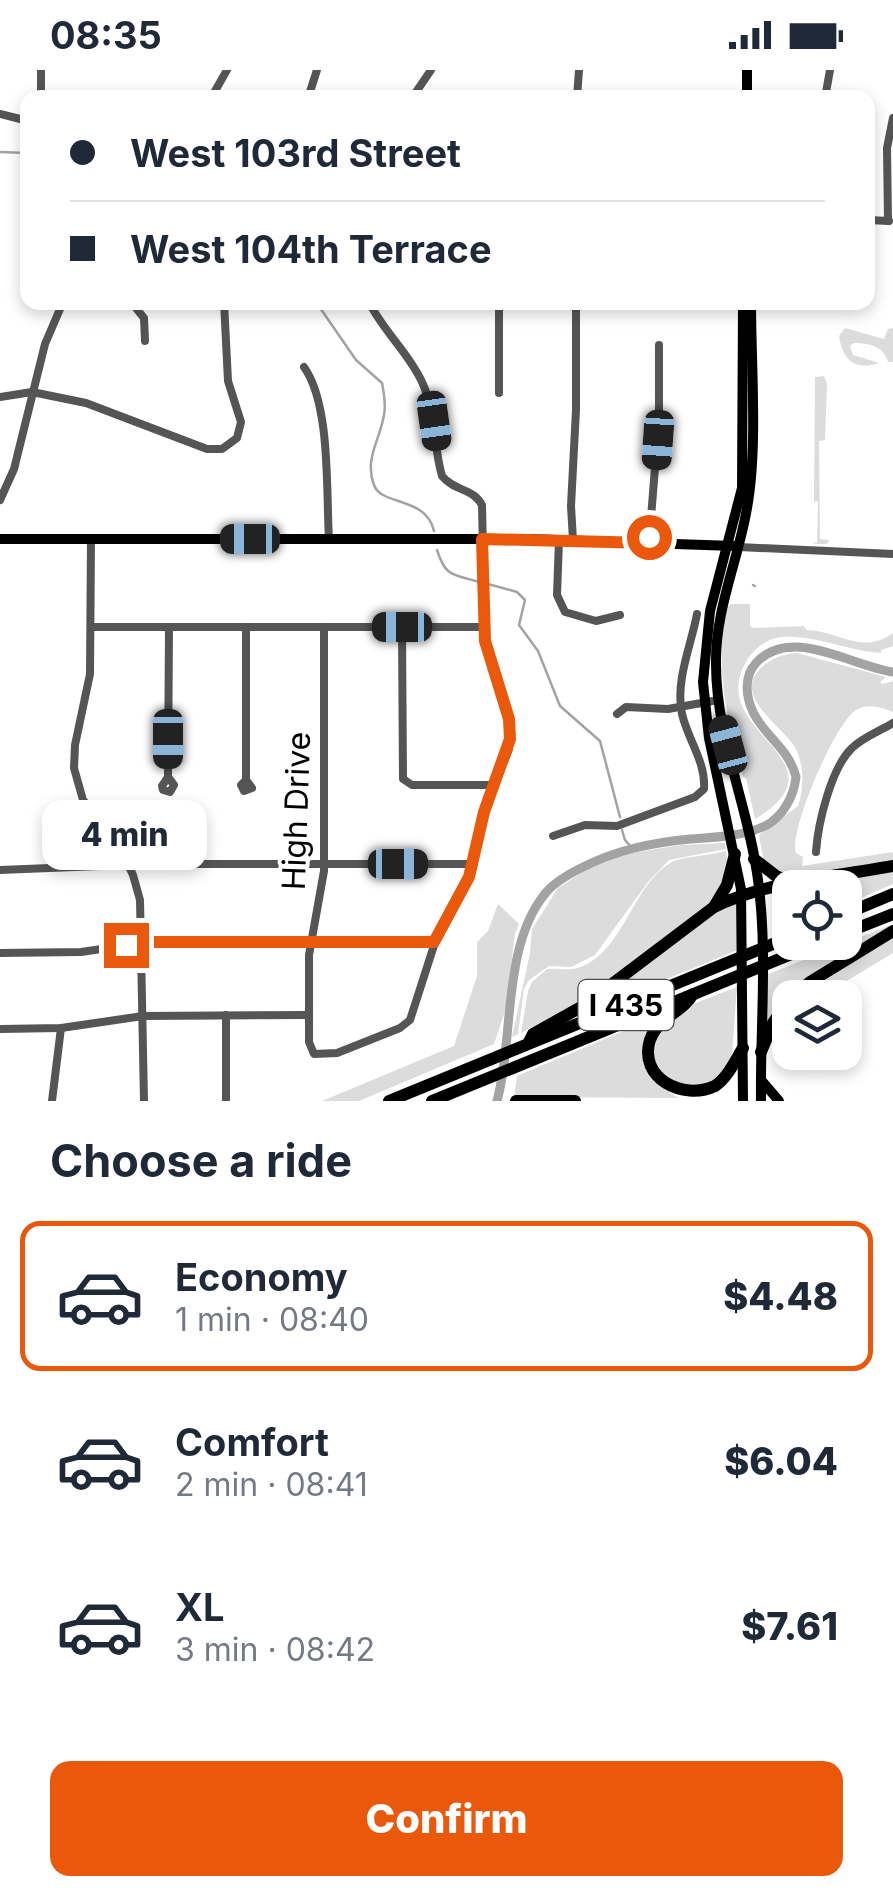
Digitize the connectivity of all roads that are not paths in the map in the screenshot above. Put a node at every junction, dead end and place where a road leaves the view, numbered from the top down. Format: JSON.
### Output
{"nodes":[{"id":1,"x":893,"y":118,"type":"edge"},
{"id":2,"x":890,"y":148,"type":"edge"},
{"id":3,"x":890,"y":221,"type":"edge"},
{"id":4,"x":60,"y":310,"type":"edge"},
{"id":5,"x":137,"y":310,"type":"edge"},
{"id":6,"x":224,"y":310,"type":"edge"},
{"id":7,"x":374,"y":310,"type":"edge"},
{"id":8,"x":499,"y":310,"type":"edge"},
{"id":9,"x":576,"y":310,"type":"edge"},
{"id":10,"x":742,"y":310,"type":"edge"},
{"id":11,"x":751,"y":310,"type":"edge"},
{"id":12,"x":144,"y":341,"type":"dead end"},
{"id":13,"x":660,"y":344,"type":"dead end"},
{"id":14,"x":304,"y":368,"type":"dead end"},
{"id":15,"x":32,"y":392,"type":"junction"},
{"id":16,"x":499,"y":393,"type":"dead end"},
{"id":17,"x":0,"y":397,"type":"edge"},
{"id":18,"x":0,"y":500,"type":"edge"},
{"id":19,"x":0,"y":539,"type":"edge"},
{"id":20,"x":90,"y":539,"type":"junction"},
{"id":21,"x":328,"y":539,"type":"junction"},
{"id":22,"x":482,"y":539,"type":"junction"},
{"id":23,"x":559,"y":540,"type":"junction"},
{"id":24,"x":574,"y":540,"type":"junction"},
{"id":25,"x":649,"y":543,"type":"junction"},
{"id":26,"x":734,"y":546,"type":"junction"},
{"id":27,"x":893,"y":554,"type":"edge"},
{"id":28,"x":620,"y":614,"type":"dead end"},
{"id":29,"x":697,"y":614,"type":"dead end"},
{"id":30,"x":90,"y":626,"type":"junction"},
{"id":31,"x":168,"y":627,"type":"junction"},
{"id":32,"x":246,"y":627,"type":"junction"},
{"id":33,"x":324,"y":627,"type":"junction"},
{"id":34,"x":402,"y":627,"type":"junction"},
{"id":35,"x":484,"y":627,"type":"junction"},
{"id":36,"x":718,"y":700,"type":"junction"},
{"id":37,"x":704,"y":702,"type":"junction"},
{"id":38,"x":681,"y":706,"type":"junction"},
{"id":39,"x":617,"y":714,"type":"dead end"},
{"id":40,"x":893,"y":723,"type":"edge"},
{"id":41,"x":168,"y":777,"type":"dead end"},
{"id":42,"x":246,"y":780,"type":"dead end"},
{"id":43,"x":494,"y":785,"type":"junction"},
{"id":44,"x":553,"y":836,"type":"dead end"},
{"id":45,"x":816,"y":852,"type":"dead end"},
{"id":46,"x":735,"y":854,"type":"junction"},
{"id":47,"x":753,"y":854,"type":"junction"},
{"id":48,"x":324,"y":864,"type":"junction"},
{"id":49,"x":472,"y":864,"type":"junction"},
{"id":50,"x":128,"y":865,"type":"junction"},
{"id":51,"x":893,"y":866,"type":"edge"},
{"id":52,"x":0,"y":870,"type":"edge"},
{"id":53,"x":862,"y":872,"type":"edge"},
{"id":54,"x":772,"y":874,"type":"edge"},
{"id":55,"x":772,"y":888,"type":"edge"},
{"id":56,"x":759,"y":890,"type":"junction"},
{"id":57,"x":893,"y":894,"type":"edge"},
{"id":58,"x":742,"y":897,"type":"junction"},
{"id":59,"x":862,"y":907,"type":"edge"},
{"id":60,"x":714,"y":908,"type":"junction"},
{"id":61,"x":893,"y":914,"type":"edge"},
{"id":62,"x":862,"y":926,"type":"edge"},
{"id":63,"x":893,"y":931,"type":"edge"},
{"id":64,"x":310,"y":942,"type":"junction"},
{"id":65,"x":434,"y":942,"type":"junction"},
{"id":66,"x":141,"y":943,"type":"junction"},
{"id":67,"x":772,"y":944,"type":"edge"},
{"id":68,"x":0,"y":953,"type":"edge"},
{"id":69,"x":776,"y":960,"type":"edge"},
{"id":70,"x":813,"y":980,"type":"edge"},
{"id":71,"x":694,"y":992,"type":"junction"},
{"id":72,"x":226,"y":1015,"type":"junction"},
{"id":73,"x":308,"y":1015,"type":"junction"},
{"id":74,"x":143,"y":1016,"type":"junction"},
{"id":75,"x":772,"y":1027,"type":"edge"},
{"id":76,"x":61,"y":1028,"type":"junction"},
{"id":77,"x":0,"y":1029,"type":"edge"},
{"id":78,"x":526,"y":1045,"type":"junction"},
{"id":79,"x":743,"y":1048,"type":"junction"},
{"id":80,"x":761,"y":1052,"type":"junction"},
{"id":81,"x":760,"y":1080,"type":"junction"},
{"id":82,"x":526,"y":1100,"type":"edge"},
{"id":83,"x":52,"y":1101,"type":"edge"},
{"id":84,"x":144,"y":1101,"type":"edge"},
{"id":85,"x":226,"y":1101,"type":"edge"},
{"id":86,"x":388,"y":1101,"type":"edge"},
{"id":87,"x":432,"y":1101,"type":"edge"},
{"id":88,"x":516,"y":1101,"type":"edge"},
{"id":89,"x":574,"y":1101,"type":"edge"},
{"id":90,"x":742,"y":1101,"type":"edge"},
{"id":91,"x":761,"y":1101,"type":"edge"},
{"id":92,"x":779,"y":1101,"type":"edge"}],
"edges":[{"from":1,"to":2,"type":"street"},
{"from":2,"to":3,"type":"street"},
{"from":4,"to":15,"type":"street"},
{"from":5,"to":12,"type":"street"},
{"from":6,"to":15,"type":"street"},
{"from":7,"to":22,"type":"street"},
{"from":8,"to":16,"type":"street"},
{"from":9,"to":24,"type":"street"},
{"from":10,"to":26,"type":"main road"},
{"from":11,"to":26,"type":"main road"},
{"from":13,"to":25,"type":"street"},
{"from":14,"to":21,"type":"street"},
{"from":15,"to":17,"type":"street"},
{"from":15,"to":18,"type":"street"},
{"from":19,"to":20,"type":"main road"},
{"from":20,"to":21,"type":"main road"},
{"from":20,"to":30,"type":"street"},
{"from":21,"to":22,"type":"main road"},
{"from":22,"to":23,"type":"main road"},
{"from":22,"to":35,"type":"street"},
{"from":23,"to":24,"type":"main road"},
{"from":23,"to":28,"type":"street"},
{"from":24,"to":25,"type":"main road"},
{"from":25,"to":26,"type":"main road"},
{"from":26,"to":27,"type":"street"},
{"from":26,"to":36,"type":"main road"},
{"from":26,"to":37,"type":"main road"},
{"from":29,"to":38,"type":"street"},
{"from":30,"to":31,"type":"street"},
{"from":30,"to":50,"type":"street"},
{"from":31,"to":32,"type":"street"},
{"from":31,"to":41,"type":"street"},
{"from":32,"to":33,"type":"street"},
{"from":32,"to":42,"type":"street"},
{"from":33,"to":34,"type":"street"},
{"from":33,"to":48,"type":"street","name":"High Drive"},
{"from":34,"to":35,"type":"street"},
{"from":34,"to":43,"type":"street"},
{"from":35,"to":43,"type":"street"},
{"from":36,"to":37,"type":"street"},
{"from":36,"to":47,"type":"main road"},
{"from":37,"to":38,"type":"street"},
{"from":37,"to":46,"type":"main road"},
{"from":38,"to":39,"type":"street"},
{"from":38,"to":44,"type":"street"},
{"from":40,"to":45,"type":"street"},
{"from":43,"to":49,"type":"street"},
{"from":46,"to":58,"type":"main road"},
{"from":46,"to":60,"type":"highway"},
{"from":47,"to":54,"type":"highway"},
{"from":47,"to":56,"type":"main road"},
{"from":48,"to":49,"type":"street"},
{"from":48,"to":50,"type":"street"},
{"from":48,"to":64,"type":"street","name":"High Drive"},
{"from":49,"to":65,"type":"street"},
{"from":50,"to":52,"type":"street"},
{"from":50,"to":66,"type":"street"},
{"from":51,"to":53,"type":"highway"},
{"from":55,"to":56,"type":"highway"},
{"from":56,"to":58,"type":"highway"},
{"from":56,"to":80,"type":"main road"},
{"from":57,"to":59,"type":"highway"},
{"from":58,"to":60,"type":"highway"},
{"from":58,"to":79,"type":"main road"},
{"from":60,"to":78,"type":"highway"},
{"from":61,"to":62,"type":"highway"},
{"from":63,"to":70,"type":"highway"},
{"from":64,"to":65,"type":"street"},
{"from":64,"to":66,"type":"street"},
{"from":64,"to":73,"type":"street","name":"High Drive"},
{"from":65,"to":73,"type":"street","name":"High Drive"},
{"from":66,"to":68,"type":"street"},
{"from":66,"to":74,"type":"street"},
{"from":67,"to":78,"type":"highway","number":"I 435"},
{"from":69,"to":71,"type":"highway","number":"I 435"},
{"from":71,"to":79,"type":"highway"},
{"from":71,"to":87,"type":"highway","number":"I 435"},
{"from":72,"to":73,"type":"street"},
{"from":72,"to":74,"type":"street"},
{"from":72,"to":85,"type":"street"},
{"from":74,"to":76,"type":"street"},
{"from":74,"to":84,"type":"street"},
{"from":75,"to":80,"type":"highway"},
{"from":76,"to":77,"type":"street"},
{"from":76,"to":83,"type":"street"},
{"from":78,"to":86,"type":"highway","number":"I 435"},
{"from":79,"to":90,"type":"main road"},
{"from":80,"to":81,"type":"main road"},
{"from":81,"to":91,"type":"main road"},
{"from":81,"to":92,"type":"main road"},
{"from":82,"to":88,"type":"highway"},
{"from":82,"to":89,"type":"highway"}]}
